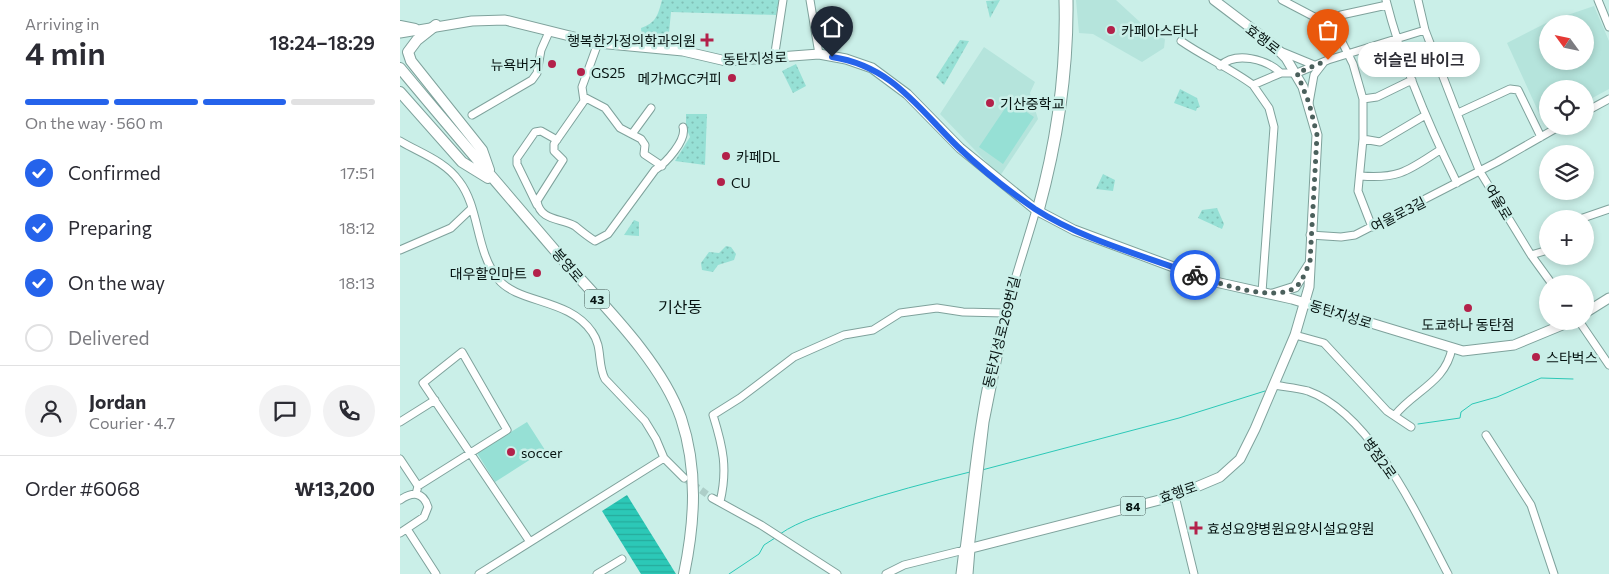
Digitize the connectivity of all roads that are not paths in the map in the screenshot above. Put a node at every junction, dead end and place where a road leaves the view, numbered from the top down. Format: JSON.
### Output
{"nodes":[{"id":1,"x":783,"y":0,"type":"edge"},
{"id":2,"x":810,"y":0,"type":"edge"},
{"id":3,"x":1063,"y":0,"type":"edge"},
{"id":4,"x":1068,"y":0,"type":"edge"},
{"id":5,"x":1214,"y":0,"type":"edge"},
{"id":6,"x":1283,"y":0,"type":"edge"},
{"id":7,"x":1418,"y":0,"type":"edge"},
{"id":8,"x":1598,"y":0,"type":"edge"},
{"id":9,"x":1387,"y":3,"type":"edge"},
{"id":10,"x":1324,"y":22,"type":"junction"},
{"id":11,"x":436,"y":25,"type":"junction"},
{"id":12,"x":400,"y":26,"type":"edge"},
{"id":13,"x":1609,"y":27,"type":"edge"},
{"id":14,"x":415,"y":29,"type":"junction"},
{"id":15,"x":1425,"y":30,"type":"junction"},
{"id":16,"x":549,"y":32,"type":"junction"},
{"id":17,"x":400,"y":33,"type":"edge"},
{"id":18,"x":1396,"y":40,"type":"junction"},
{"id":19,"x":1181,"y":41,"type":"dead end"},
{"id":20,"x":598,"y":44,"type":"junction"},
{"id":21,"x":1280,"y":51,"type":"junction"},
{"id":22,"x":1349,"y":53,"type":"junction"},
{"id":23,"x":819,"y":54,"type":"junction"},
{"id":24,"x":774,"y":58,"type":"junction"},
{"id":25,"x":1324,"y":61,"type":"junction"},
{"id":26,"x":1314,"y":65,"type":"junction"},
{"id":27,"x":1220,"y":66,"type":"junction"},
{"id":28,"x":400,"y":68,"type":"edge"},
{"id":29,"x":1280,"y":73,"type":"junction"},
{"id":30,"x":1297,"y":73,"type":"junction"},
{"id":31,"x":1412,"y":80,"type":"junction"},
{"id":32,"x":1253,"y":85,"type":"junction"},
{"id":33,"x":400,"y":92,"type":"edge"},
{"id":34,"x":584,"y":97,"type":"junction"},
{"id":35,"x":1363,"y":99,"type":"junction"},
{"id":36,"x":1609,"y":99,"type":"edge"},
{"id":37,"x":1309,"y":103,"type":"junction"},
{"id":38,"x":1594,"y":107,"type":"edge"},
{"id":39,"x":651,"y":108,"type":"dead end"},
{"id":40,"x":1458,"y":114,"type":"junction"},
{"id":41,"x":472,"y":115,"type":"dead end"},
{"id":42,"x":1424,"y":116,"type":"junction"},
{"id":43,"x":683,"y":127,"type":"dead end"},
{"id":44,"x":632,"y":134,"type":"junction"},
{"id":45,"x":1544,"y":135,"type":"edge"},
{"id":46,"x":1541,"y":137,"type":"junction"},
{"id":47,"x":1363,"y":139,"type":"junction"},
{"id":48,"x":557,"y":140,"type":"junction"},
{"id":49,"x":401,"y":143,"type":"edge"},
{"id":50,"x":1440,"y":150,"type":"junction"},
{"id":51,"x":662,"y":166,"type":"junction"},
{"id":52,"x":1479,"y":170,"type":"junction"},
{"id":53,"x":1361,"y":176,"type":"junction"},
{"id":54,"x":495,"y":182,"type":"junction"},
{"id":55,"x":1457,"y":183,"type":"junction"},
{"id":56,"x":538,"y":206,"type":"junction"},
{"id":57,"x":471,"y":209,"type":"junction"},
{"id":58,"x":1609,"y":209,"type":"edge"},
{"id":59,"x":1038,"y":211,"type":"junction"},
{"id":60,"x":1594,"y":214,"type":"edge"},
{"id":61,"x":1372,"y":227,"type":"junction"},
{"id":62,"x":1310,"y":235,"type":"junction"},
{"id":63,"x":400,"y":250,"type":"edge"},
{"id":64,"x":1539,"y":253,"type":"edge"},
{"id":65,"x":1531,"y":255,"type":"junction"},
{"id":66,"x":1310,"y":262,"type":"junction"},
{"id":67,"x":1545,"y":275,"type":"edge"},
{"id":68,"x":1262,"y":292,"type":"junction"},
{"id":69,"x":1272,"y":294,"type":"junction"},
{"id":70,"x":1609,"y":298,"type":"edge"},
{"id":71,"x":1304,"y":303,"type":"junction"},
{"id":72,"x":1594,"y":307,"type":"edge"},
{"id":73,"x":1004,"y":313,"type":"junction"},
{"id":74,"x":1550,"y":330,"type":"edge"},
{"id":75,"x":1585,"y":330,"type":"edge"},
{"id":76,"x":1295,"y":334,"type":"junction"},
{"id":77,"x":1452,"y":348,"type":"junction"},
{"id":78,"x":1609,"y":365,"type":"edge"},
{"id":79,"x":1275,"y":381,"type":"junction"},
{"id":80,"x":435,"y":400,"type":"junction"},
{"id":81,"x":1395,"y":416,"type":"junction"},
{"id":82,"x":400,"y":422,"type":"edge"},
{"id":83,"x":1411,"y":427,"type":"dead end"},
{"id":84,"x":1486,"y":435,"type":"dead end"},
{"id":85,"x":471,"y":452,"type":"junction"},
{"id":86,"x":978,"y":456,"type":"junction"},
{"id":87,"x":664,"y":458,"type":"junction"},
{"id":88,"x":400,"y":459,"type":"edge"},
{"id":89,"x":684,"y":478,"type":"tunnel mouth"},
{"id":90,"x":417,"y":490,"type":"junction"},
{"id":91,"x":1175,"y":496,"type":"junction"},
{"id":92,"x":712,"y":498,"type":"tunnel mouth"},
{"id":93,"x":400,"y":500,"type":"edge"},
{"id":94,"x":720,"y":502,"type":"junction"},
{"id":95,"x":407,"y":529,"type":"junction"},
{"id":96,"x":400,"y":533,"type":"edge"},
{"id":97,"x":530,"y":542,"type":"junction"},
{"id":98,"x":967,"y":549,"type":"junction"},
{"id":99,"x":622,"y":559,"type":"dead end"},
{"id":100,"x":436,"y":574,"type":"edge"},
{"id":101,"x":479,"y":574,"type":"edge"},
{"id":102,"x":597,"y":574,"type":"edge"},
{"id":103,"x":684,"y":574,"type":"edge"},
{"id":104,"x":837,"y":574,"type":"edge"},
{"id":105,"x":886,"y":574,"type":"edge"},
{"id":106,"x":961,"y":574,"type":"edge"},
{"id":107,"x":968,"y":574,"type":"edge"},
{"id":108,"x":1194,"y":574,"type":"edge"},
{"id":109,"x":1448,"y":574,"type":"edge"},
{"id":110,"x":1554,"y":574,"type":"edge"}],
"edges":[{"from":1,"to":24,"type":"street"},
{"from":2,"to":23,"type":"street"},
{"from":3,"to":59,"type":"street"},
{"from":4,"to":59,"type":"street"},
{"from":5,"to":21,"type":"main road","name":"효행로","number":"84"},
{"from":6,"to":10,"type":"street"},
{"from":7,"to":15,"type":"street","name":"여울로"},
{"from":8,"to":13,"type":"street"},
{"from":9,"to":10,"type":"street"},
{"from":9,"to":18,"type":"street"},
{"from":10,"to":22,"type":"street"},
{"from":11,"to":14,"type":"main road","name":"동탄지성로"},
{"from":11,"to":16,"type":"main road","name":"동탄지성로"},
{"from":11,"to":54,"type":"highway"},
{"from":12,"to":14,"type":"highway"},
{"from":14,"to":17,"type":"main road","name":"동탄지성로"},
{"from":15,"to":18,"type":"street"},
{"from":15,"to":40,"type":"street","name":"여울로"},
{"from":16,"to":20,"type":"main road","name":"동탄지성로"},
{"from":16,"to":41,"type":"street"},
{"from":18,"to":22,"type":"street"},
{"from":18,"to":31,"type":"street"},
{"from":19,"to":27,"type":"street"},
{"from":20,"to":24,"type":"main road","name":"동탄지성로"},
{"from":20,"to":34,"type":"street"},
{"from":21,"to":26,"type":"street"},
{"from":21,"to":30,"type":"main road","name":"효행로","number":"84"},
{"from":22,"to":25,"type":"street"},
{"from":22,"to":35,"type":"street"},
{"from":23,"to":24,"type":"main road","name":"동탄지성로"},
{"from":23,"to":59,"type":"main road","name":"동탄지성로"},
{"from":25,"to":26,"type":"street"},
{"from":25,"to":37,"type":"street"},
{"from":26,"to":30,"type":"street"},
{"from":27,"to":29,"type":"street"},
{"from":27,"to":32,"type":"street"},
{"from":28,"to":54,"type":"highway","name":"봉영로","number":"43"},
{"from":29,"to":30,"type":"street"},
{"from":29,"to":32,"type":"street"},
{"from":30,"to":37,"type":"main road","name":"효행로","number":"84"},
{"from":31,"to":35,"type":"street"},
{"from":31,"to":42,"type":"street"},
{"from":32,"to":68,"type":"street"},
{"from":33,"to":54,"type":"highway"},
{"from":34,"to":44,"type":"street"},
{"from":34,"to":48,"type":"street"},
{"from":35,"to":47,"type":"street"},
{"from":36,"to":38,"type":"street"},
{"from":37,"to":62,"type":"main road","name":"효행로","number":"84"},
{"from":39,"to":44,"type":"street"},
{"from":40,"to":46,"type":"street"},
{"from":40,"to":52,"type":"street","name":"여울로"},
{"from":42,"to":47,"type":"street"},
{"from":42,"to":50,"type":"street"},
{"from":43,"to":51,"type":"street"},
{"from":44,"to":51,"type":"street"},
{"from":45,"to":46,"type":"street","name":"여울로3길"},
{"from":46,"to":52,"type":"street","name":"여울로3길"},
{"from":47,"to":53,"type":"street"},
{"from":48,"to":56,"type":"street"},
{"from":48,"to":56,"type":"street"},
{"from":49,"to":57,"type":"street"},
{"from":50,"to":53,"type":"street"},
{"from":50,"to":55,"type":"street"},
{"from":51,"to":56,"type":"street"},
{"from":52,"to":55,"type":"street","name":"여울로3길"},
{"from":52,"to":65,"type":"street","name":"여울로"},
{"from":53,"to":61,"type":"street"},
{"from":54,"to":103,"type":"highway","name":"봉영로","number":"43"},
{"from":55,"to":61,"type":"street","name":"여울로3길"},
{"from":57,"to":63,"type":"street"},
{"from":57,"to":87,"type":"street"},
{"from":58,"to":60,"type":"street"},
{"from":59,"to":68,"type":"main road","name":"동탄지성로"},
{"from":59,"to":73,"type":"street","name":"동탄지성로269번길"},
{"from":59,"to":86,"type":"street"},
{"from":61,"to":62,"type":"street","name":"여울로3길"},
{"from":62,"to":66,"type":"main road","name":"효행로","number":"84"},
{"from":64,"to":65,"type":"street"},
{"from":65,"to":67,"type":"street","name":"여울로"},
{"from":66,"to":69,"type":"main road"},
{"from":66,"to":71,"type":"main road","name":"효행로","number":"84"},
{"from":68,"to":69,"type":"main road","name":"동탄지성로"},
{"from":69,"to":71,"type":"main road","name":"동탄지성로"},
{"from":70,"to":72,"type":"main road"},
{"from":71,"to":76,"type":"main road","name":"효행로","number":"84"},
{"from":71,"to":77,"type":"main road","name":"동탄지성로"},
{"from":73,"to":86,"type":"street","name":"동탄지성로269번길"},
{"from":73,"to":94,"type":"street"},
{"from":74,"to":77,"type":"main road","name":"동탄지성로"},
{"from":75,"to":78,"type":"street"},
{"from":76,"to":79,"type":"main road","name":"효행로","number":"84"},
{"from":76,"to":81,"type":"street"},
{"from":77,"to":81,"type":"street"},
{"from":79,"to":91,"type":"main road","name":"효행로","number":"84"},
{"from":79,"to":109,"type":"street","name":"병점2로"},
{"from":80,"to":82,"type":"street"},
{"from":80,"to":85,"type":"street"},
{"from":80,"to":85,"type":"street"},
{"from":81,"to":83,"type":"street"},
{"from":84,"to":110,"type":"street"},
{"from":85,"to":90,"type":"street"},
{"from":85,"to":97,"type":"street"},
{"from":86,"to":98,"type":"street"},
{"from":87,"to":89,"type":"street"},
{"from":87,"to":97,"type":"street"},
{"from":88,"to":90,"type":"street"},
{"from":90,"to":93,"type":"street"},
{"from":90,"to":95,"type":"street"},
{"from":91,"to":98,"type":"main road","name":"효행로","number":"84"},
{"from":91,"to":108,"type":"street"},
{"from":92,"to":94,"type":"street"},
{"from":94,"to":104,"type":"street"},
{"from":95,"to":96,"type":"street"},
{"from":95,"to":100,"type":"street"},
{"from":97,"to":101,"type":"street"},
{"from":98,"to":105,"type":"street"},
{"from":98,"to":106,"type":"main road"},
{"from":98,"to":107,"type":"main road"},
{"from":99,"to":102,"type":"street"}]}
